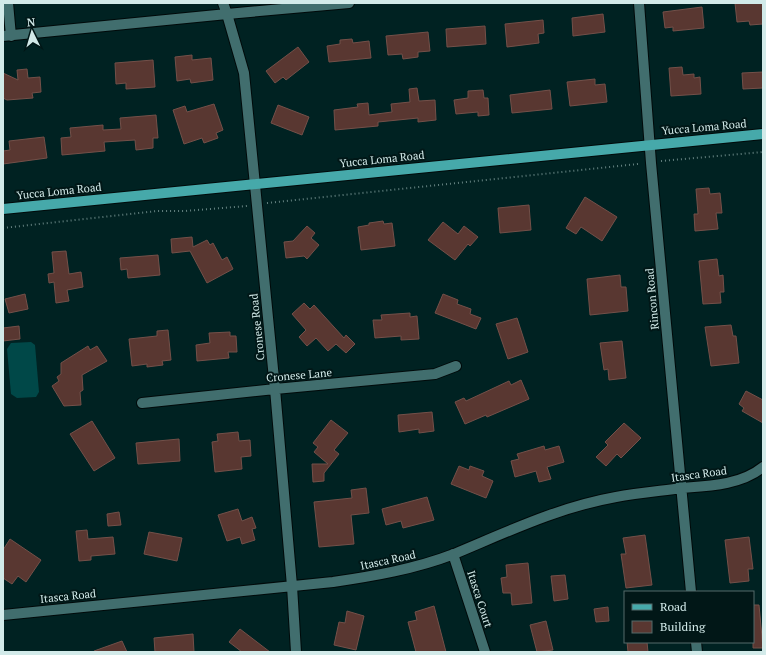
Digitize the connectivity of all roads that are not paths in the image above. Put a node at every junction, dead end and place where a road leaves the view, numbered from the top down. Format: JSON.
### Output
{"nodes":[{"id":1,"x":8,"y":3,"type":"edge"},
{"id":2,"x":223,"y":3,"type":"edge"},
{"id":3,"x":348,"y":3,"type":"edge"},
{"id":4,"x":639,"y":3,"type":"edge"},
{"id":5,"x":227,"y":14,"type":"junction"},
{"id":6,"x":7,"y":36,"type":"edge"},
{"id":7,"x":763,"y":134,"type":"edge"},
{"id":8,"x":649,"y":144,"type":"junction"},
{"id":9,"x":255,"y":184,"type":"junction"},
{"id":10,"x":3,"y":209,"type":"edge"},
{"id":11,"x":456,"y":366,"type":"dead end"},
{"id":12,"x":275,"y":389,"type":"junction"},
{"id":13,"x":142,"y":403,"type":"dead end"},
{"id":14,"x":763,"y":467,"type":"edge"},
{"id":15,"x":682,"y":488,"type":"junction"},
{"id":16,"x":453,"y":554,"type":"junction"},
{"id":17,"x":292,"y":586,"type":"junction"},
{"id":18,"x":691,"y":591,"type":"edge"},
{"id":19,"x":3,"y":615,"type":"edge"},
{"id":20,"x":296,"y":652,"type":"edge"},
{"id":21,"x":485,"y":652,"type":"edge"}],
"edges":[{"from":1,"to":6,"type":"street"},
{"from":2,"to":5,"type":"street","name":"Cronese Road"},
{"from":3,"to":5,"type":"street"},
{"from":4,"to":8,"type":"street","name":"Rincon Road"},
{"from":5,"to":6,"type":"street"},
{"from":5,"to":9,"type":"street","name":"Cronese Road"},
{"from":7,"to":8,"type":"main road","name":"Yucca Loma Road"},
{"from":8,"to":9,"type":"main road","name":"Yucca Loma Road"},
{"from":8,"to":15,"type":"street","name":"Rincon Road"},
{"from":9,"to":10,"type":"main road","name":"Yucca Loma Road"},
{"from":9,"to":12,"type":"street","name":"Cronese Road"},
{"from":11,"to":12,"type":"street","name":"Cronese Lane"},
{"from":12,"to":13,"type":"street","name":"Cronese Lane"},
{"from":12,"to":17,"type":"street","name":"Cronese Road"},
{"from":14,"to":15,"type":"street","name":"Itasca Road"},
{"from":15,"to":16,"type":"street","name":"Itasca Road"},
{"from":15,"to":18,"type":"street","name":"Rincon Road"},
{"from":16,"to":17,"type":"street","name":"Itasca Road"},
{"from":16,"to":21,"type":"street","name":"Itasca Court"},
{"from":17,"to":19,"type":"street","name":"Itasca Road"},
{"from":17,"to":20,"type":"street","name":"Cronese Road"}]}
